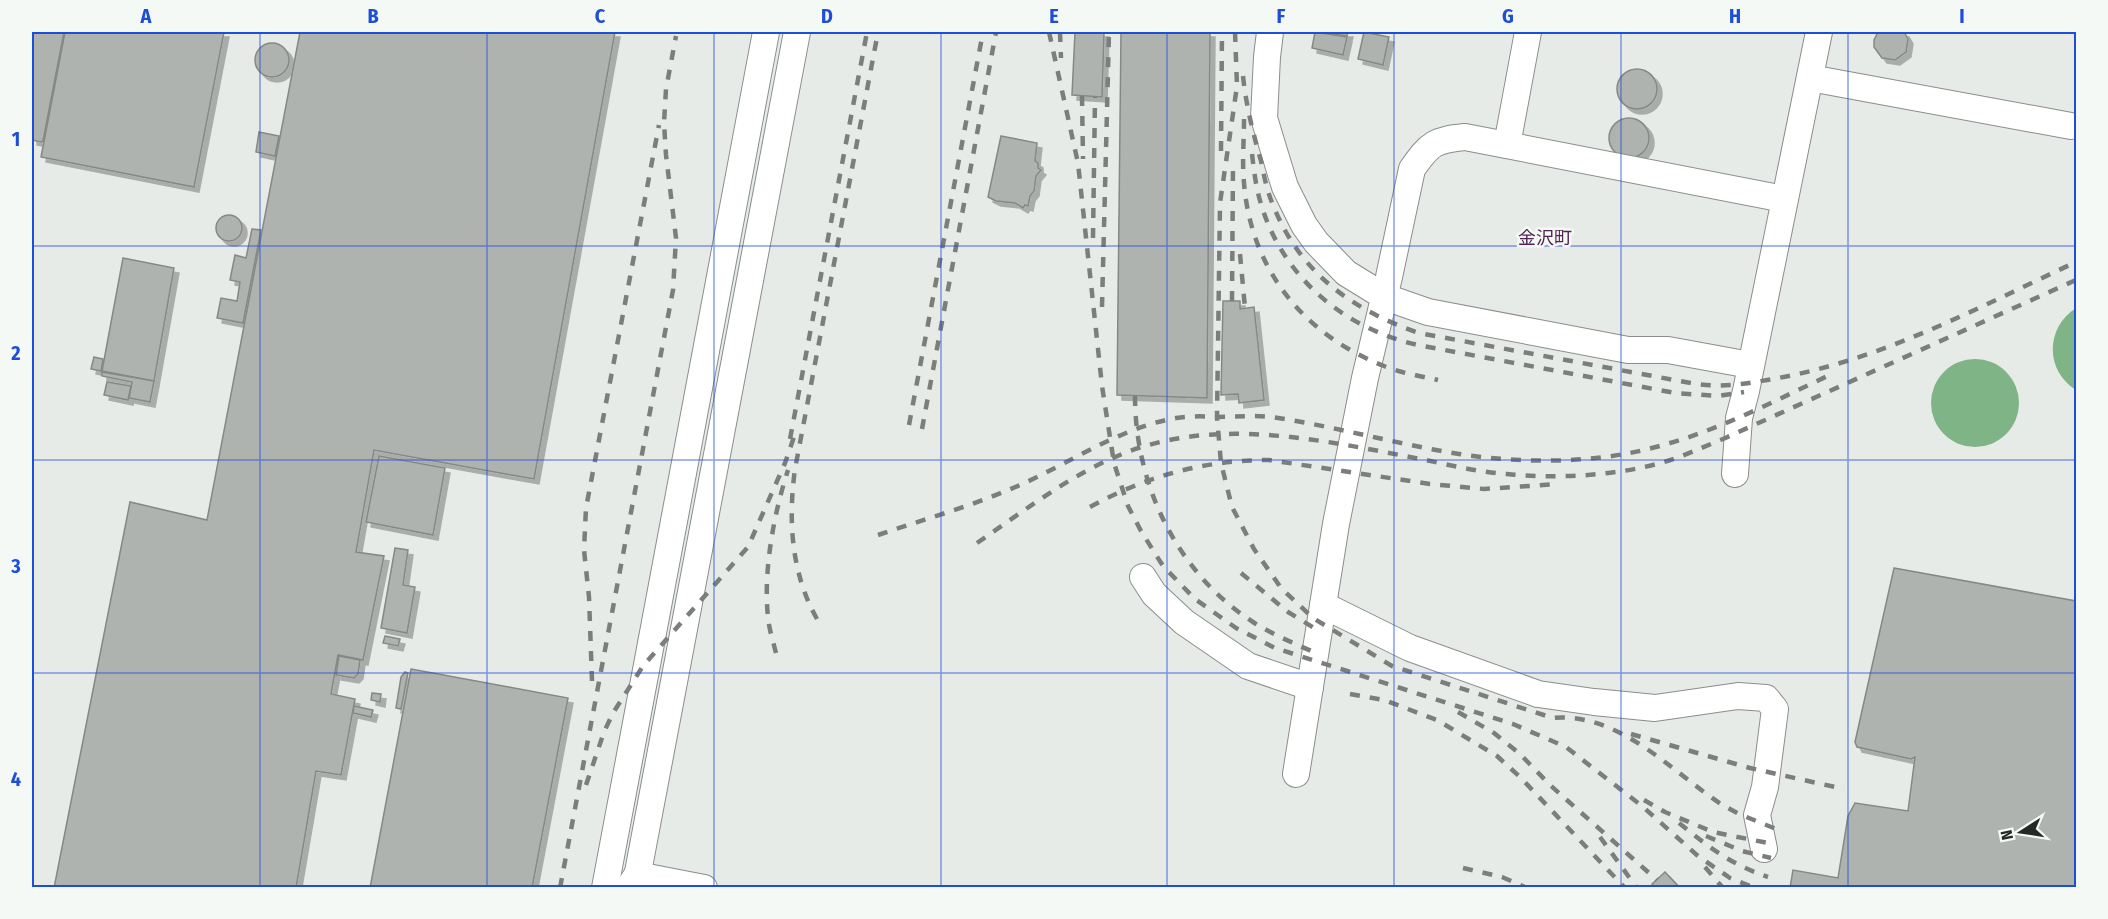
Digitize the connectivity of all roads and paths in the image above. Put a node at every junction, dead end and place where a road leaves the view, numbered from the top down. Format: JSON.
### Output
{"nodes":[{"id":1,"x":766,"y":32,"type":"edge"},
{"id":2,"x":797,"y":32,"type":"edge"},
{"id":3,"x":1270,"y":32,"type":"edge"},
{"id":4,"x":1528,"y":32,"type":"edge"},
{"id":5,"x":1819,"y":32,"type":"edge"},
{"id":6,"x":1810,"y":78,"type":"junction"},
{"id":7,"x":2071,"y":126,"type":"dead end"},
{"id":8,"x":1507,"y":145,"type":"junction"},
{"id":9,"x":1784,"y":199,"type":"junction"},
{"id":10,"x":1385,"y":297,"type":"junction"},
{"id":11,"x":1750,"y":365,"type":"junction"},
{"id":12,"x":1736,"y":474,"type":"dead end"},
{"id":13,"x":1143,"y":577,"type":"dead end"},
{"id":14,"x":1323,"y":605,"type":"junction"},
{"id":15,"x":1310,"y":687,"type":"junction"},
{"id":16,"x":1296,"y":774,"type":"dead end"},
{"id":17,"x":620,"y":811,"type":"junction"},
{"id":18,"x":1764,"y":849,"type":"dead end"},
{"id":19,"x":631,"y":884,"type":"edge"},
{"id":20,"x":605,"y":888,"type":"edge"},
{"id":21,"x":704,"y":888,"type":"edge"}],
"edges":[{"from":1,"to":17,"type":"lane"},
{"from":2,"to":19,"type":"lane"},
{"from":3,"to":10,"type":"lane"},
{"from":4,"to":8,"type":"lane"},
{"from":5,"to":6,"type":"lane"},
{"from":6,"to":7,"type":"lane"},
{"from":6,"to":9,"type":"lane"},
{"from":8,"to":9,"type":"lane"},
{"from":8,"to":10,"type":"lane"},
{"from":9,"to":11,"type":"lane"},
{"from":10,"to":11,"type":"lane"},
{"from":10,"to":14,"type":"lane"},
{"from":11,"to":12,"type":"lane"},
{"from":13,"to":15,"type":"lane"},
{"from":14,"to":15,"type":"lane"},
{"from":14,"to":18,"type":"lane"},
{"from":15,"to":16,"type":"lane"},
{"from":17,"to":19,"type":"lane"},
{"from":17,"to":20,"type":"lane"},
{"from":19,"to":21,"type":"lane"}]}
